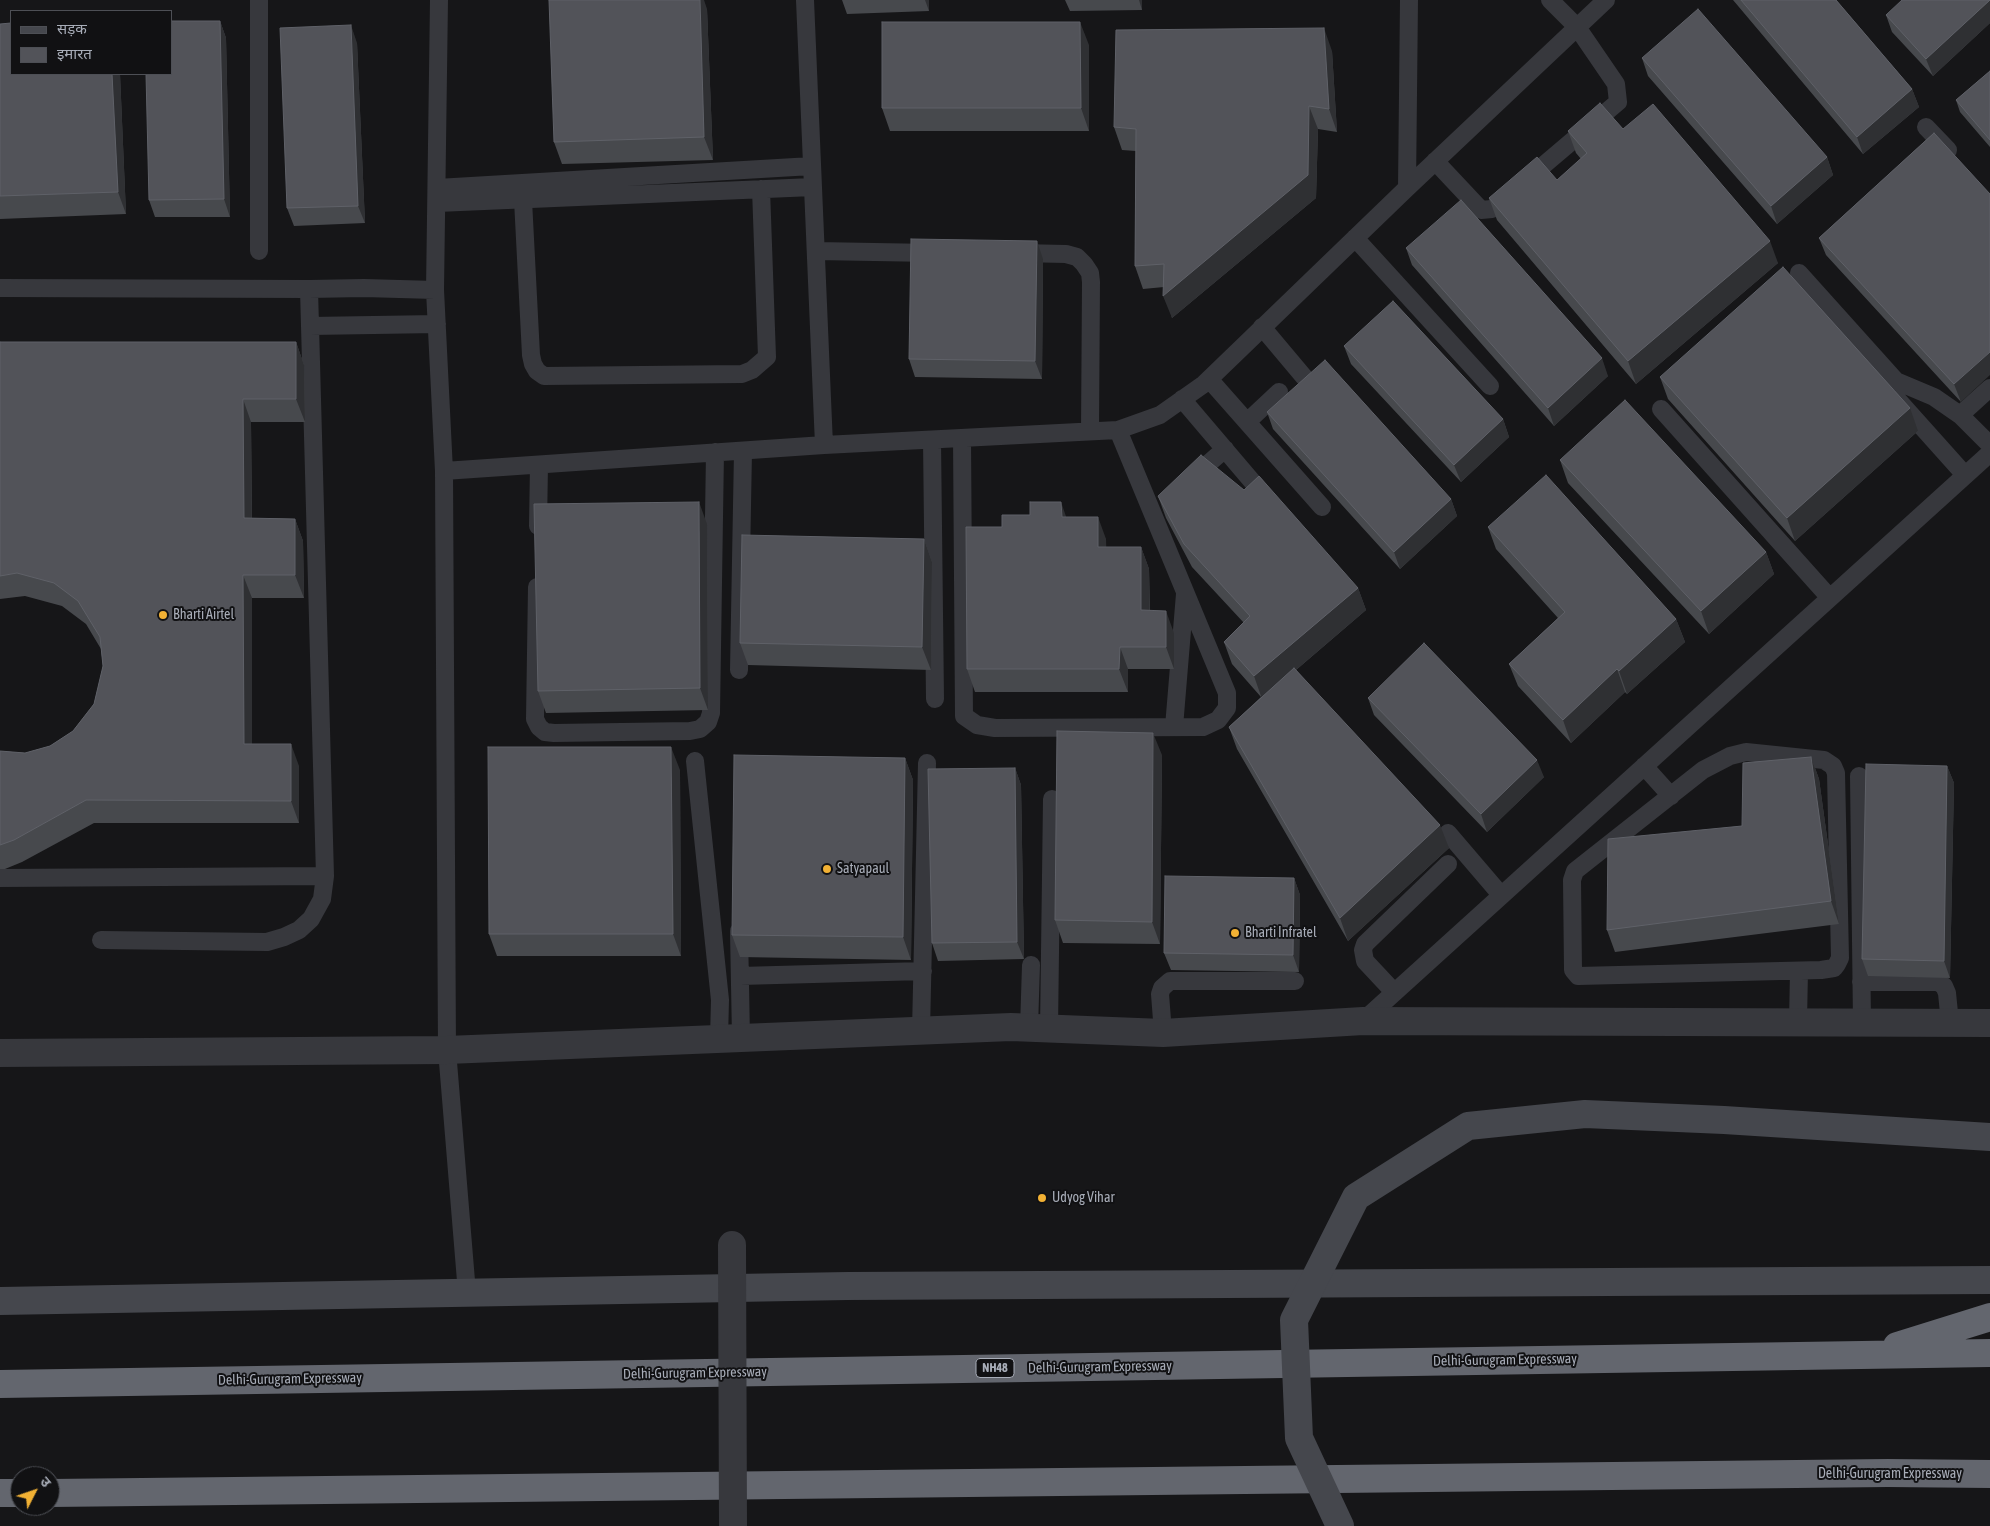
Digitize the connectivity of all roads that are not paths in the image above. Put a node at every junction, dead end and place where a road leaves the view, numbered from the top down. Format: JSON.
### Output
{"nodes":[{"id":1,"x":259,"y":0,"type":"edge"},
{"id":2,"x":439,"y":0,"type":"edge"},
{"id":3,"x":805,"y":0,"type":"edge"},
{"id":4,"x":1409,"y":0,"type":"edge"},
{"id":5,"x":1550,"y":0,"type":"edge"},
{"id":6,"x":1606,"y":0,"type":"edge"},
{"id":7,"x":1577,"y":27,"type":"junction"},
{"id":8,"x":1926,"y":127,"type":"dead end"},
{"id":9,"x":1435,"y":161,"type":"junction"},
{"id":10,"x":1958,"y":162,"type":"edge"},
{"id":11,"x":812,"y":166,"type":"junction"},
{"id":12,"x":813,"y":187,"type":"junction"},
{"id":13,"x":1407,"y":188,"type":"junction"},
{"id":14,"x":761,"y":189,"type":"junction"},
{"id":15,"x":437,"y":196,"type":"junction"},
{"id":16,"x":523,"y":200,"type":"junction"},
{"id":17,"x":1355,"y":238,"type":"junction"},
{"id":18,"x":259,"y":251,"type":"dead end"},
{"id":19,"x":816,"y":251,"type":"junction"},
{"id":20,"x":951,"y":253,"type":"edge"},
{"id":21,"x":999,"y":253,"type":"edge"},
{"id":22,"x":0,"y":288,"type":"edge"},
{"id":23,"x":309,"y":289,"type":"junction"},
{"id":24,"x":436,"y":290,"type":"junction"},
{"id":25,"x":437,"y":324,"type":"junction"},
{"id":26,"x":310,"y":326,"type":"junction"},
{"id":27,"x":1262,"y":327,"type":"junction"},
{"id":28,"x":1304,"y":377,"type":"edge"},
{"id":29,"x":1209,"y":379,"type":"junction"},
{"id":30,"x":1490,"y":386,"type":"dead end"},
{"id":31,"x":1990,"y":388,"type":"edge"},
{"id":32,"x":1279,"y":392,"type":"dead end"},
{"id":33,"x":1182,"y":399,"type":"junction"},
{"id":34,"x":1661,"y":409,"type":"edge"},
{"id":35,"x":1960,"y":415,"type":"junction"},
{"id":36,"x":1247,"y":422,"type":"junction"},
{"id":37,"x":1118,"y":430,"type":"junction"},
{"id":38,"x":1090,"y":431,"type":"junction"},
{"id":39,"x":962,"y":438,"type":"junction"},
{"id":40,"x":932,"y":440,"type":"junction"},
{"id":41,"x":824,"y":445,"type":"junction"},
{"id":42,"x":1990,"y":445,"type":"edge"},
{"id":43,"x":1225,"y":449,"type":"junction"},
{"id":44,"x":743,"y":451,"type":"junction"},
{"id":45,"x":715,"y":452,"type":"junction"},
{"id":46,"x":1990,"y":453,"type":"edge"},
{"id":47,"x":539,"y":465,"type":"junction"},
{"id":48,"x":444,"y":471,"type":"junction"},
{"id":49,"x":1965,"y":475,"type":"junction"},
{"id":50,"x":1183,"y":486,"type":"edge"},
{"id":51,"x":1256,"y":486,"type":"edge"},
{"id":52,"x":1322,"y":507,"type":"dead end"},
{"id":53,"x":537,"y":541,"type":"edge"},
{"id":54,"x":537,"y":570,"type":"edge"},
{"id":55,"x":1185,"y":591,"type":"junction"},
{"id":56,"x":1830,"y":598,"type":"junction"},
{"id":57,"x":739,"y":670,"type":"edge"},
{"id":58,"x":935,"y":699,"type":"dead end"},
{"id":59,"x":1174,"y":727,"type":"junction"},
{"id":60,"x":695,"y":761,"type":"dead end"},
{"id":61,"x":928,"y":763,"type":"dead end"},
{"id":62,"x":1644,"y":766,"type":"junction"},
{"id":63,"x":1859,"y":776,"type":"dead end"},
{"id":64,"x":1671,"y":796,"type":"junction"},
{"id":65,"x":1052,"y":799,"type":"dead end"},
{"id":66,"x":1448,"y":833,"type":"dead end"},
{"id":67,"x":1448,"y":864,"type":"dead end"},
{"id":68,"x":325,"y":876,"type":"junction"},
{"id":69,"x":0,"y":878,"type":"edge"},
{"id":70,"x":1502,"y":895,"type":"junction"},
{"id":71,"x":738,"y":917,"type":"edge"},
{"id":72,"x":100,"y":940,"type":"dead end"},
{"id":73,"x":1032,"y":965,"type":"dead end"},
{"id":74,"x":1799,"y":970,"type":"junction"},
{"id":75,"x":923,"y":971,"type":"junction"},
{"id":76,"x":740,"y":976,"type":"junction"},
{"id":77,"x":1295,"y":981,"type":"dead end"},
{"id":78,"x":1861,"y":982,"type":"junction"},
{"id":79,"x":1394,"y":992,"type":"junction"},
{"id":80,"x":1362,"y":1021,"type":"junction"},
{"id":81,"x":1798,"y":1022,"type":"junction"},
{"id":82,"x":1862,"y":1022,"type":"junction"},
{"id":83,"x":1950,"y":1023,"type":"junction"},
{"id":84,"x":1990,"y":1023,"type":"edge"},
{"id":85,"x":1039,"y":1028,"type":"junction"},
{"id":86,"x":921,"y":1031,"type":"junction"},
{"id":87,"x":1163,"y":1032,"type":"junction"},
{"id":88,"x":730,"y":1038,"type":"junction"},
{"id":89,"x":447,"y":1050,"type":"junction"},
{"id":90,"x":0,"y":1053,"type":"edge"},
{"id":91,"x":1990,"y":1137,"type":"edge"},
{"id":92,"x":732,"y":1245,"type":"dead end"},
{"id":93,"x":1990,"y":1280,"type":"edge"},
{"id":94,"x":467,"y":1294,"type":"junction"},
{"id":95,"x":0,"y":1301,"type":"edge"},
{"id":96,"x":1990,"y":1317,"type":"edge"},
{"id":97,"x":1990,"y":1353,"type":"edge"},
{"id":98,"x":1870,"y":1355,"type":"junction"},
{"id":99,"x":0,"y":1384,"type":"edge"},
{"id":100,"x":1990,"y":1474,"type":"edge"},
{"id":101,"x":60,"y":1493,"type":"edge"},
{"id":102,"x":733,"y":1526,"type":"edge"},
{"id":103,"x":1340,"y":1526,"type":"edge"}],
"edges":[{"from":1,"to":18,"type":"lane"},
{"from":2,"to":15,"type":"lane"},
{"from":3,"to":11,"type":"lane"},
{"from":4,"to":13,"type":"lane"},
{"from":5,"to":7,"type":"lane"},
{"from":6,"to":7,"type":"lane"},
{"from":7,"to":9,"type":"lane"},
{"from":7,"to":9,"type":"lane"},
{"from":8,"to":10,"type":"lane"},
{"from":9,"to":13,"type":"lane"},
{"from":11,"to":12,"type":"lane"},
{"from":11,"to":15,"type":"lane"},
{"from":12,"to":14,"type":"lane"},
{"from":12,"to":19,"type":"lane"},
{"from":13,"to":17,"type":"lane"},
{"from":14,"to":16,"type":"lane"},
{"from":14,"to":16,"type":"lane"},
{"from":15,"to":16,"type":"lane"},
{"from":15,"to":24,"type":"lane"},
{"from":17,"to":27,"type":"lane"},
{"from":17,"to":30,"type":"lane"},
{"from":19,"to":20,"type":"lane"},
{"from":19,"to":41,"type":"lane"},
{"from":21,"to":38,"type":"lane"},
{"from":22,"to":23,"type":"lane"},
{"from":23,"to":24,"type":"lane"},
{"from":23,"to":26,"type":"lane"},
{"from":24,"to":25,"type":"lane"},
{"from":25,"to":26,"type":"lane"},
{"from":25,"to":48,"type":"lane"},
{"from":26,"to":68,"type":"lane"},
{"from":27,"to":28,"type":"lane"},
{"from":27,"to":29,"type":"lane"},
{"from":29,"to":33,"type":"lane"},
{"from":29,"to":36,"type":"lane"},
{"from":31,"to":35,"type":"lane"},
{"from":32,"to":36,"type":"lane"},
{"from":33,"to":37,"type":"lane"},
{"from":33,"to":43,"type":"lane"},
{"from":34,"to":56,"type":"lane"},
{"from":35,"to":42,"type":"lane"},
{"from":35,"to":49,"type":"lane"},
{"from":36,"to":52,"type":"lane"},
{"from":37,"to":38,"type":"lane"},
{"from":37,"to":55,"type":"lane"},
{"from":38,"to":39,"type":"lane"},
{"from":39,"to":40,"type":"lane"},
{"from":39,"to":59,"type":"lane"},
{"from":40,"to":41,"type":"lane"},
{"from":40,"to":58,"type":"lane"},
{"from":41,"to":44,"type":"lane"},
{"from":43,"to":50,"type":"lane"},
{"from":43,"to":51,"type":"lane"},
{"from":44,"to":45,"type":"lane"},
{"from":44,"to":57,"type":"lane"},
{"from":45,"to":47,"type":"lane"},
{"from":45,"to":54,"type":"lane"},
{"from":46,"to":49,"type":"lane"},
{"from":47,"to":48,"type":"lane"},
{"from":47,"to":53,"type":"lane"},
{"from":48,"to":89,"type":"lane"},
{"from":49,"to":56,"type":"lane"},
{"from":55,"to":59,"type":"lane"},
{"from":55,"to":59,"type":"lane"},
{"from":56,"to":62,"type":"lane"},
{"from":60,"to":88,"type":"lane"},
{"from":61,"to":75,"type":"lane"},
{"from":62,"to":64,"type":"lane"},
{"from":62,"to":70,"type":"lane"},
{"from":63,"to":78,"type":"lane"},
{"from":64,"to":74,"type":"lane"},
{"from":64,"to":74,"type":"lane"},
{"from":65,"to":85,"type":"lane"},
{"from":66,"to":70,"type":"lane"},
{"from":67,"to":79,"type":"lane"},
{"from":68,"to":69,"type":"lane"},
{"from":68,"to":72,"type":"lane"},
{"from":70,"to":79,"type":"lane"},
{"from":71,"to":76,"type":"lane"},
{"from":73,"to":85,"type":"lane"},
{"from":74,"to":81,"type":"lane"},
{"from":75,"to":76,"type":"lane"},
{"from":75,"to":86,"type":"lane"},
{"from":76,"to":88,"type":"lane"},
{"from":77,"to":87,"type":"lane"},
{"from":78,"to":82,"type":"lane"},
{"from":78,"to":83,"type":"lane"},
{"from":79,"to":80,"type":"lane"},
{"from":80,"to":81,"type":"street"},
{"from":80,"to":87,"type":"street"},
{"from":81,"to":82,"type":"street"},
{"from":82,"to":83,"type":"street"},
{"from":83,"to":84,"type":"street"},
{"from":85,"to":86,"type":"street"},
{"from":85,"to":87,"type":"street"},
{"from":86,"to":88,"type":"street"},
{"from":88,"to":89,"type":"street"},
{"from":89,"to":90,"type":"street"},
{"from":89,"to":94,"type":"lane"},
{"from":91,"to":103,"type":"main road","bridge":true},
{"from":92,"to":102,"type":"street","bridge":true},
{"from":93,"to":94,"type":"main road"},
{"from":94,"to":95,"type":"main road"},
{"from":96,"to":98,"type":"highway"},
{"from":97,"to":98,"type":"highway","name":"Delhi-Gurugram Expressway","number":"NH48"},
{"from":98,"to":99,"type":"highway","name":"Delhi-Gurugram Expressway","number":"NH48"},
{"from":100,"to":101,"type":"highway","name":"Delhi-Gurugram Expressway"}]}
